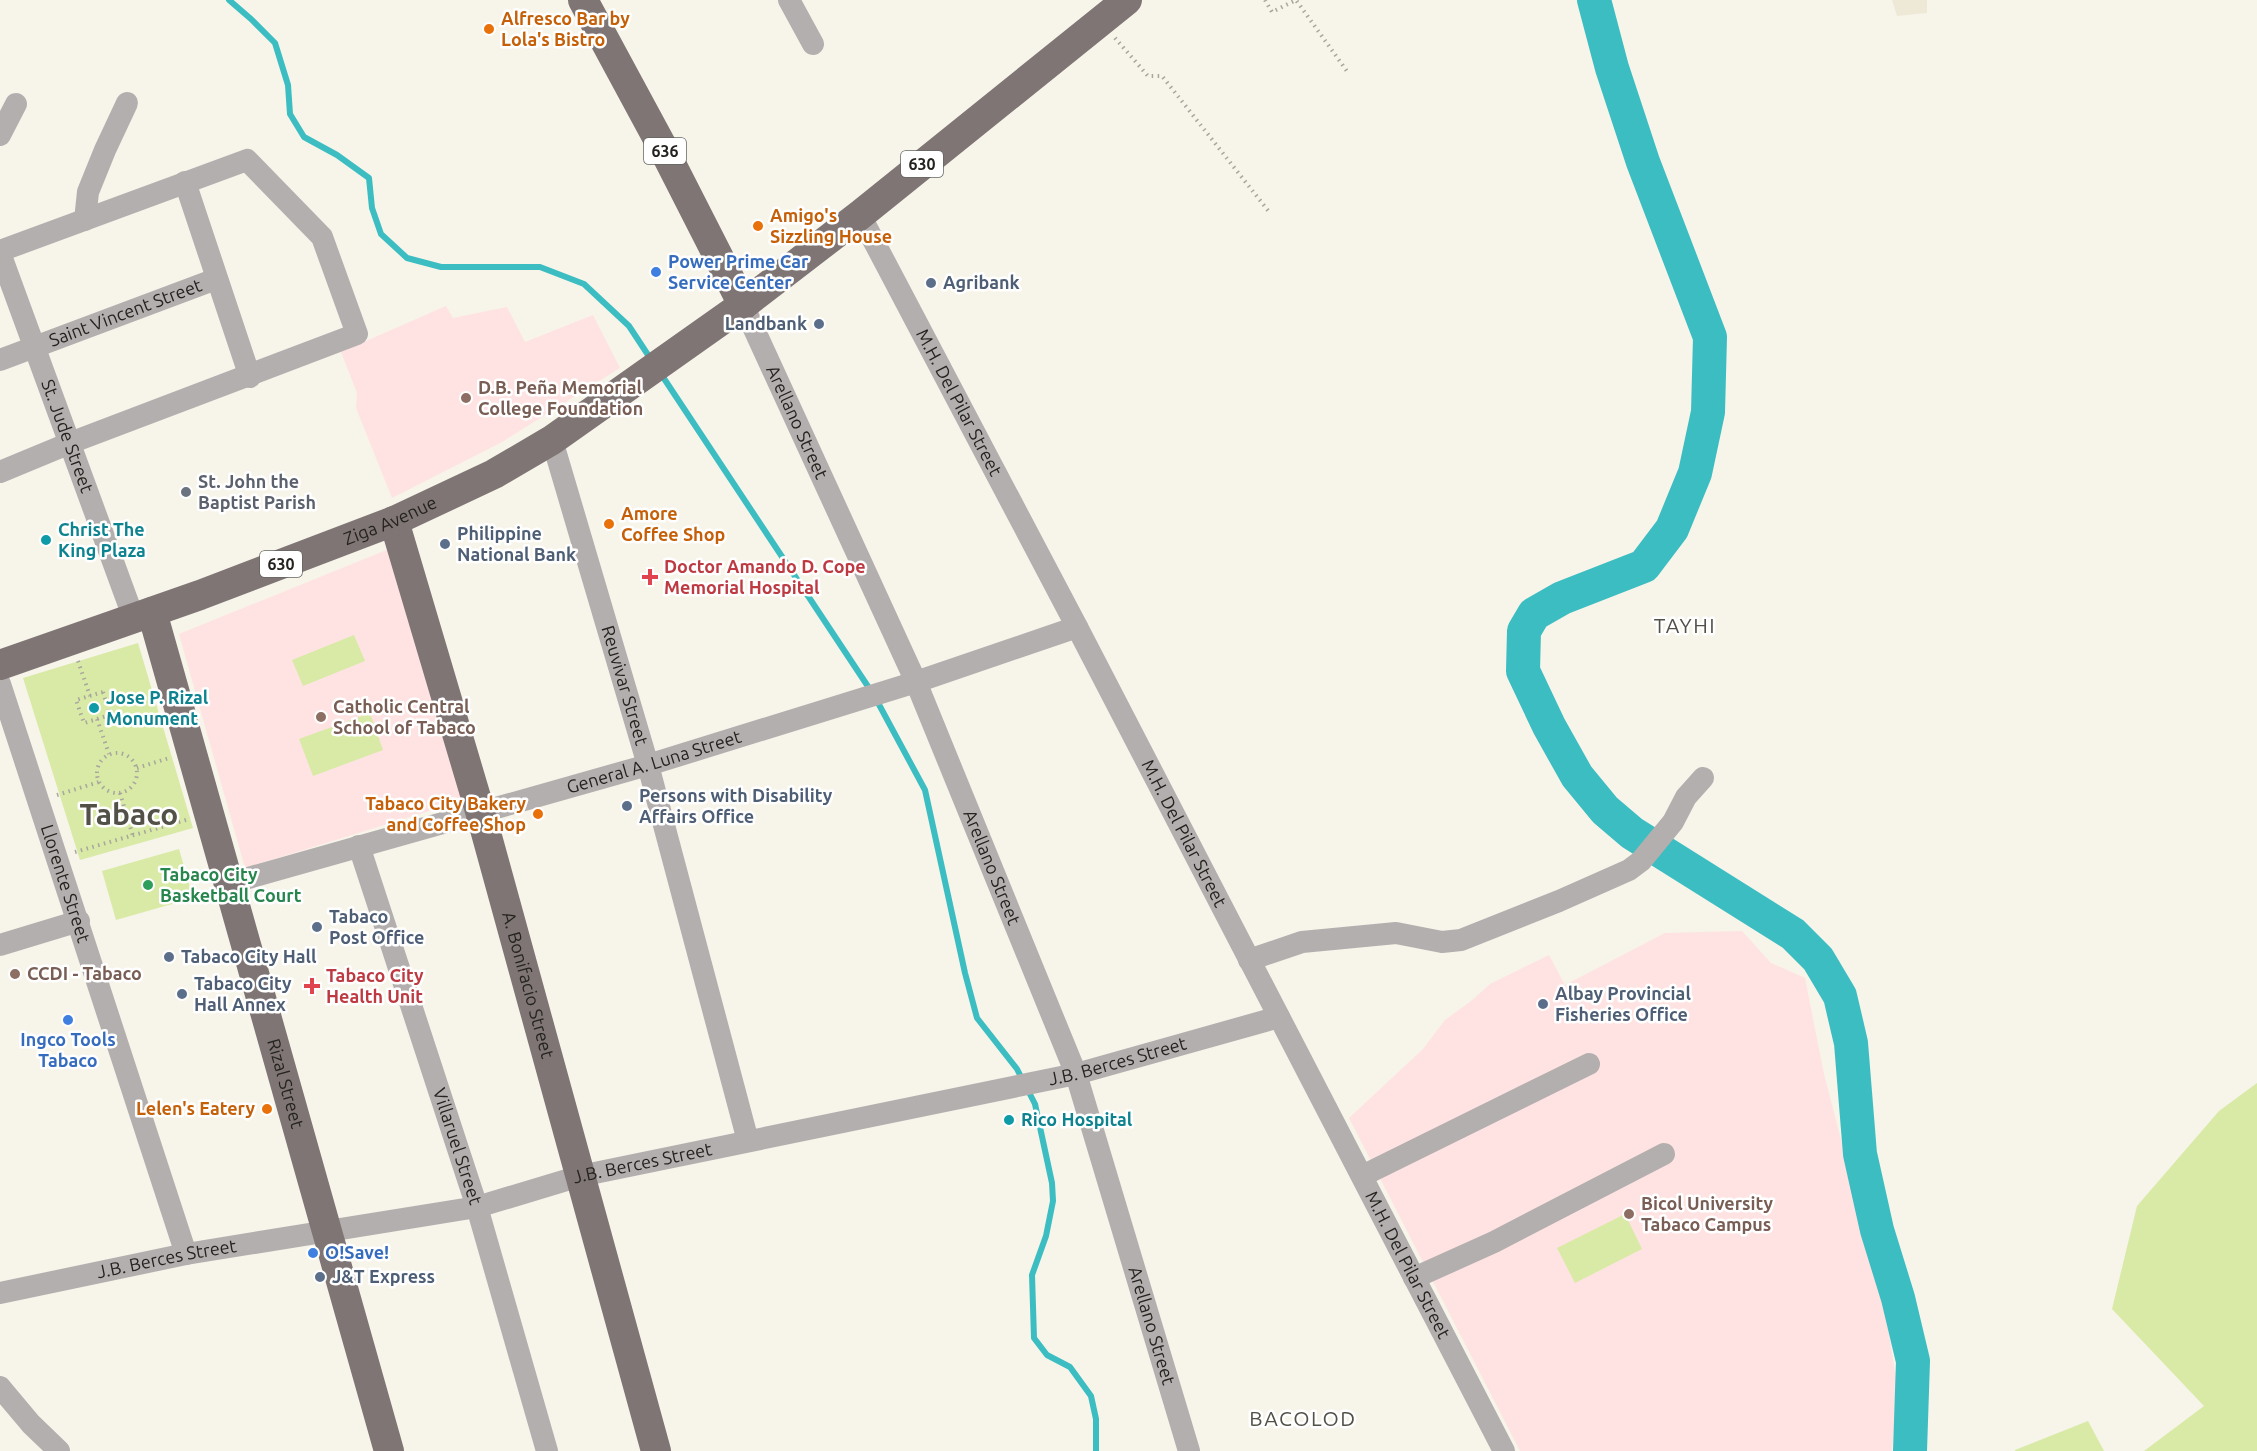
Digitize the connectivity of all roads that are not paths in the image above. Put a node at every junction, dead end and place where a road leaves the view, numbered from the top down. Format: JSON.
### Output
{"nodes":[{"id":1,"x":583,"y":0,"type":"edge"},
{"id":2,"x":789,"y":0,"type":"edge"},
{"id":3,"x":1127,"y":0,"type":"edge"},
{"id":4,"x":813,"y":44,"type":"dead end"},
{"id":5,"x":127,"y":103,"type":"dead end"},
{"id":6,"x":16,"y":104,"type":"dead end"},
{"id":7,"x":0,"y":135,"type":"edge"},
{"id":8,"x":185,"y":182,"type":"junction"},
{"id":9,"x":860,"y":215,"type":"junction"},
{"id":10,"x":85,"y":220,"type":"junction"},
{"id":11,"x":0,"y":252,"type":"edge"},
{"id":12,"x":216,"y":279,"type":"junction"},
{"id":13,"x":743,"y":305,"type":"junction"},
{"id":14,"x":35,"y":345,"type":"junction"},
{"id":15,"x":0,"y":360,"type":"edge"},
{"id":16,"x":250,"y":376,"type":"junction"},
{"id":17,"x":552,"y":440,"type":"junction"},
{"id":18,"x":70,"y":443,"type":"junction"},
{"id":19,"x":0,"y":472,"type":"edge"},
{"id":20,"x":394,"y":521,"type":"junction"},
{"id":21,"x":143,"y":616,"type":"junction"},
{"id":22,"x":1077,"y":627,"type":"junction"},
{"id":23,"x":0,"y":665,"type":"edge"},
{"id":24,"x":916,"y":682,"type":"junction"},
{"id":25,"x":0,"y":684,"type":"edge"},
{"id":26,"x":648,"y":765,"type":"junction"},
{"id":27,"x":1703,"y":778,"type":"dead end"},
{"id":28,"x":480,"y":811,"type":"junction"},
{"id":29,"x":359,"y":846,"type":"junction"},
{"id":30,"x":227,"y":884,"type":"junction"},
{"id":31,"x":78,"y":921,"type":"junction"},
{"id":32,"x":0,"y":945,"type":"edge"},
{"id":33,"x":1249,"y":960,"type":"junction"},
{"id":34,"x":1280,"y":1017,"type":"junction"},
{"id":35,"x":1589,"y":1065,"type":"dead end"},
{"id":36,"x":1076,"y":1074,"type":"junction"},
{"id":37,"x":748,"y":1141,"type":"junction"},
{"id":38,"x":1664,"y":1154,"type":"dead end"},
{"id":39,"x":580,"y":1176,"type":"junction"},
{"id":40,"x":1362,"y":1176,"type":"junction"},
{"id":41,"x":477,"y":1207,"type":"junction"},
{"id":42,"x":327,"y":1231,"type":"junction"},
{"id":43,"x":186,"y":1254,"type":"junction"},
{"id":44,"x":1414,"y":1278,"type":"junction"},
{"id":45,"x":0,"y":1293,"type":"edge"},
{"id":46,"x":0,"y":1387,"type":"edge"},
{"id":47,"x":59,"y":1451,"type":"edge"},
{"id":48,"x":389,"y":1451,"type":"edge"},
{"id":49,"x":547,"y":1451,"type":"edge"},
{"id":50,"x":656,"y":1451,"type":"edge"},
{"id":51,"x":1189,"y":1451,"type":"edge"},
{"id":52,"x":1504,"y":1451,"type":"edge"}],
"edges":[{"from":1,"to":13,"type":"main road","number":"636"},
{"from":2,"to":4,"type":"street"},
{"from":3,"to":9,"type":"main road","number":"630"},
{"from":5,"to":10,"type":"street"},
{"from":6,"to":7,"type":"street"},
{"from":8,"to":10,"type":"street"},
{"from":8,"to":12,"type":"street"},
{"from":8,"to":16,"type":"street"},
{"from":9,"to":13,"type":"main road","number":"630"},
{"from":9,"to":22,"type":"street","name":"M.H. Del Pilar Street"},
{"from":10,"to":11,"type":"street"},
{"from":11,"to":14,"type":"street","name":"St. Jude Street"},
{"from":12,"to":14,"type":"street","name":"Saint Vincent Street"},
{"from":12,"to":16,"type":"street"},
{"from":13,"to":17,"type":"main road","name":"Ziga Avenue","number":"630"},
{"from":13,"to":24,"type":"street","name":"Arellano Street"},
{"from":14,"to":15,"type":"street","name":"Saint Vincent Street"},
{"from":14,"to":18,"type":"street","name":"St. Jude Street"},
{"from":16,"to":18,"type":"street"},
{"from":17,"to":20,"type":"main road","name":"Ziga Avenue","number":"630"},
{"from":17,"to":26,"type":"street","name":"Reuvivar Street"},
{"from":18,"to":19,"type":"street"},
{"from":18,"to":21,"type":"street","name":"St. Jude Street"},
{"from":20,"to":21,"type":"main road","name":"Ziga Avenue","number":"630"},
{"from":20,"to":28,"type":"main road","name":"A. Bonifacio Street"},
{"from":21,"to":23,"type":"main road","name":"Ziga Avenue","number":"630"},
{"from":21,"to":30,"type":"main road","name":"Rizal Street"},
{"from":22,"to":24,"type":"street","name":"General A. Luna Street"},
{"from":22,"to":33,"type":"street","name":"M.H. Del Pilar Street"},
{"from":24,"to":26,"type":"street","name":"General A. Luna Street"},
{"from":24,"to":36,"type":"street","name":"Arellano Street"},
{"from":25,"to":31,"type":"street","name":"Llorente Street"},
{"from":26,"to":28,"type":"street","name":"General A. Luna Street"},
{"from":26,"to":37,"type":"street","name":"Reuvivar Street"},
{"from":27,"to":33,"type":"street"},
{"from":28,"to":29,"type":"street","name":"General A. Luna Street"},
{"from":28,"to":39,"type":"main road","name":"A. Bonifacio Street"},
{"from":29,"to":30,"type":"street","name":"General A. Luna Street"},
{"from":29,"to":41,"type":"street","name":"Villaruel Street"},
{"from":30,"to":42,"type":"main road","name":"Rizal Street"},
{"from":31,"to":32,"type":"street"},
{"from":31,"to":43,"type":"street","name":"Llorente Street"},
{"from":33,"to":34,"type":"street","name":"M.H. Del Pilar Street"},
{"from":34,"to":36,"type":"street","name":"J.B. Berces Street"},
{"from":34,"to":40,"type":"street","name":"M.H. Del Pilar Street"},
{"from":35,"to":40,"type":"street"},
{"from":36,"to":37,"type":"street","name":"J.B. Berces Street"},
{"from":36,"to":51,"type":"street","name":"Arellano Street"},
{"from":37,"to":39,"type":"street","name":"J.B. Berces Street"},
{"from":38,"to":44,"type":"street"},
{"from":39,"to":41,"type":"street","name":"J.B. Berces Street"},
{"from":39,"to":50,"type":"main road","name":"A. Bonifacio Street"},
{"from":40,"to":44,"type":"street","name":"M.H. Del Pilar Street"},
{"from":41,"to":42,"type":"street","name":"J.B. Berces Street"},
{"from":41,"to":49,"type":"street","name":"Villaruel Street"},
{"from":42,"to":43,"type":"street","name":"J.B. Berces Street"},
{"from":42,"to":48,"type":"main road","name":"Rizal Street"},
{"from":43,"to":45,"type":"street","name":"J.B. Berces Street"},
{"from":44,"to":52,"type":"street","name":"M.H. Del Pilar Street"},
{"from":46,"to":47,"type":"street"}]}
